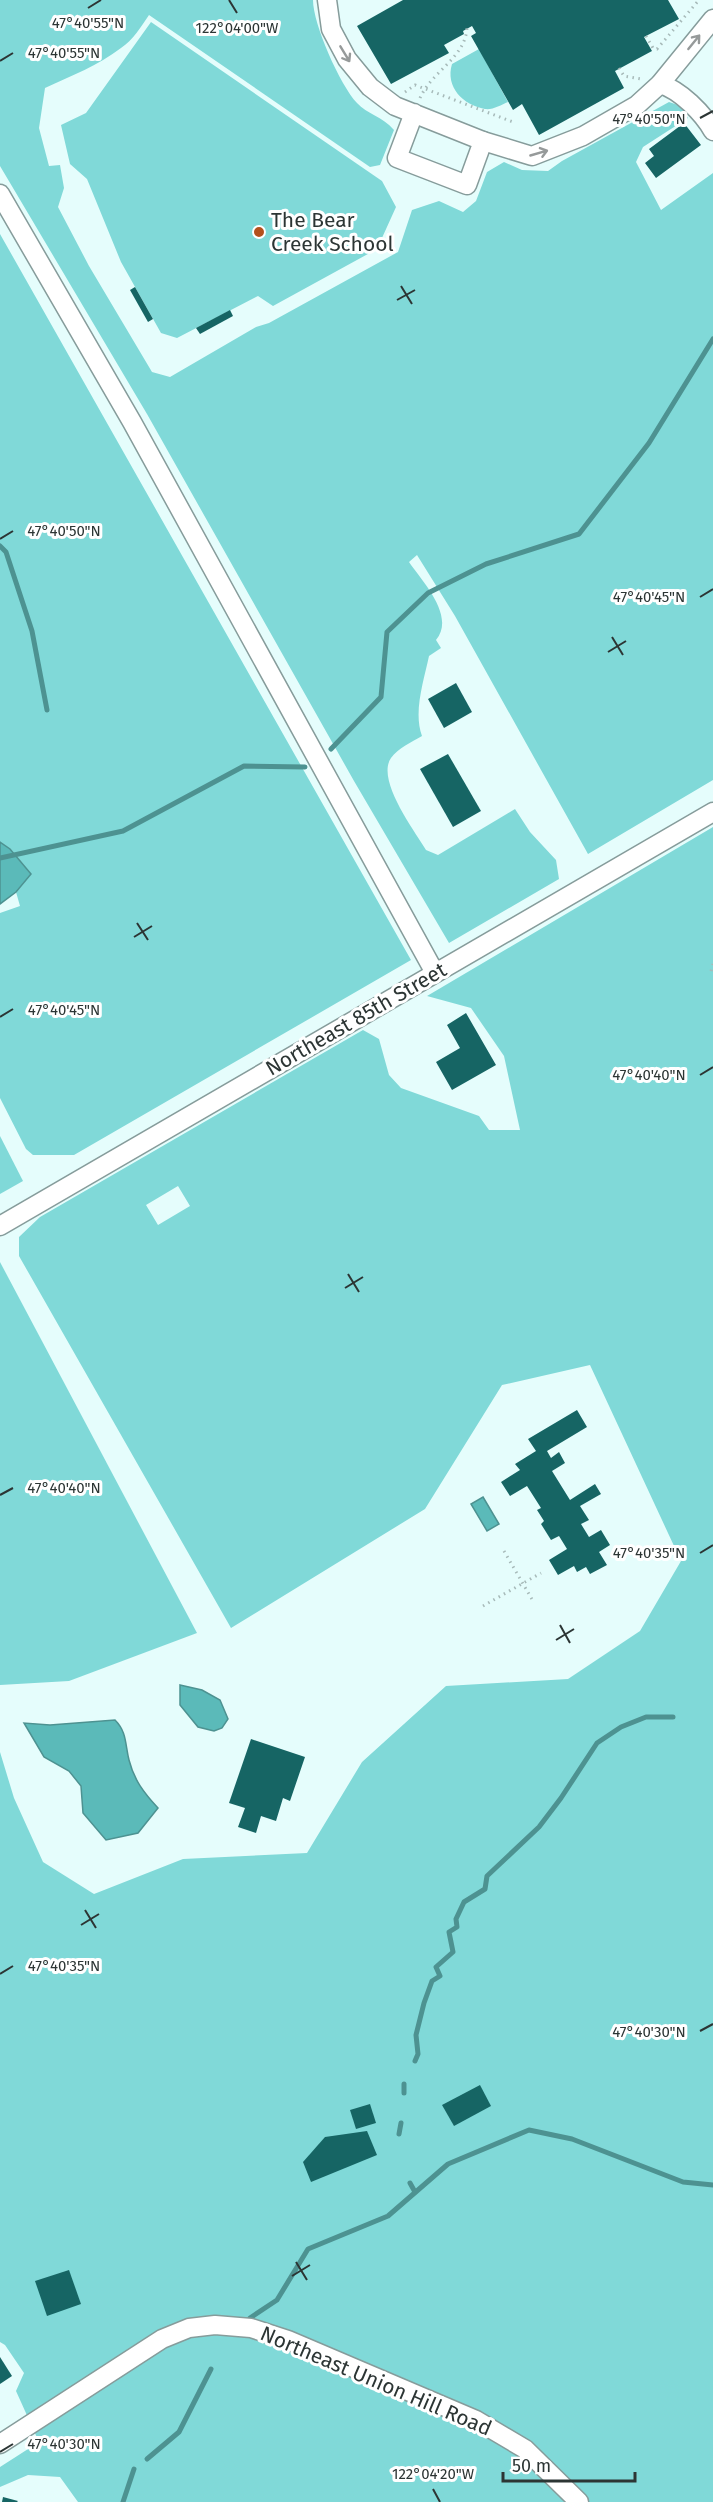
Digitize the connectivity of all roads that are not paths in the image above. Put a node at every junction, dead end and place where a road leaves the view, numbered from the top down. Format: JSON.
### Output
{"nodes":[{"id":1,"x":327,"y":0,"type":"edge"},
{"id":2,"x":713,"y":19,"type":"edge"},
{"id":3,"x":660,"y":84,"type":"junction"},
{"id":4,"x":414,"y":113,"type":"junction"},
{"id":5,"x":713,"y":131,"type":"edge"},
{"id":6,"x":483,"y":141,"type":"junction"},
{"id":7,"x":0,"y":194,"type":"edge"},
{"id":8,"x":713,"y":812,"type":"edge"},
{"id":9,"x":435,"y":973,"type":"junction"},
{"id":10,"x":0,"y":1226,"type":"edge"},
{"id":11,"x":0,"y":2444,"type":"edge"},
{"id":12,"x":579,"y":2502,"type":"edge"}],
"edges":[{"from":1,"to":4,"type":"street","one_way":true},
{"from":3,"to":2,"type":"street","one_way":true},
{"from":3,"to":5,"type":"street"},
{"from":6,"to":3,"type":"street","one_way":true},
{"from":4,"to":6,"type":"street"},
{"from":4,"to":6,"type":"street"},
{"from":7,"to":9,"type":"street"},
{"from":8,"to":9,"type":"street","name":"Northeast 85th Street"},
{"from":9,"to":10,"type":"street","name":"Northeast 85th Street"},
{"from":11,"to":12,"type":"street","name":"Northeast Union Hill Road"}]}
